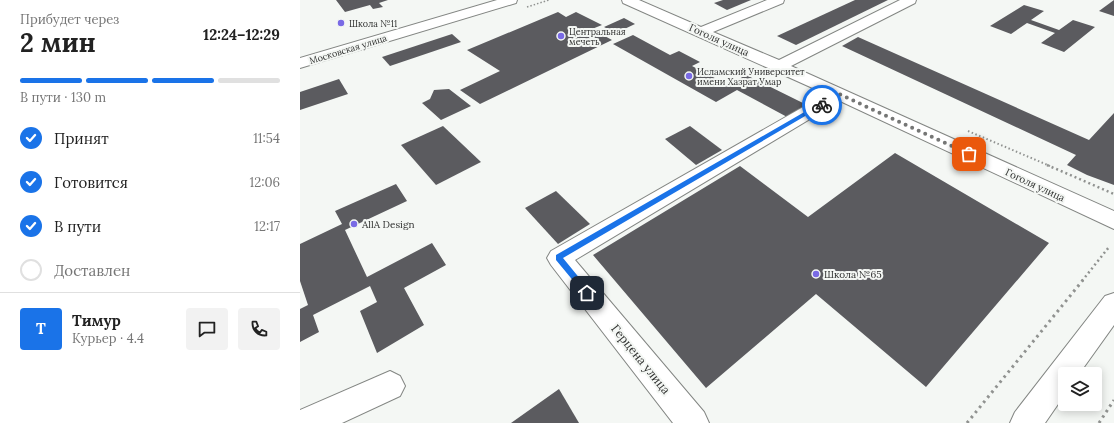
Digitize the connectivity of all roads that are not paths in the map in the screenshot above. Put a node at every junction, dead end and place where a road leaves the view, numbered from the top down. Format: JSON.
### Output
{"nodes":[{"id":1,"x":511,"y":0,"type":"edge"},
{"id":2,"x":778,"y":0,"type":"edge"},
{"id":3,"x":910,"y":0,"type":"edge"},
{"id":4,"x":632,"y":1,"type":"edge"},
{"id":5,"x":700,"y":32,"type":"junction"},
{"id":6,"x":300,"y":63,"type":"edge"},
{"id":7,"x":779,"y":66,"type":"junction"},
{"id":8,"x":839,"y":94,"type":"junction"},
{"id":9,"x":1114,"y":221,"type":"edge"},
{"id":10,"x":1114,"y":304,"type":"edge"},
{"id":11,"x":390,"y":386,"type":"dead end"},
{"id":12,"x":307,"y":423,"type":"edge"},
{"id":13,"x":693,"y":423,"type":"edge"},
{"id":14,"x":1026,"y":423,"type":"edge"}],
"edges":[{"from":1,"to":6,"type":"street","name":"Московская улица"},
{"from":2,"to":5,"type":"street"},
{"from":3,"to":7,"type":"street"},
{"from":4,"to":5,"type":"street","name":"Гоголя улица"},
{"from":5,"to":7,"type":"street","name":"Гоголя улица"},
{"from":7,"to":8,"type":"street","name":"Гоголя улица"},
{"from":8,"to":9,"type":"street","name":"Гоголя улица"},
{"from":8,"to":13,"type":"street","name":"Герцена улица"},
{"from":10,"to":14,"type":"street"},
{"from":11,"to":12,"type":"street"}]}
